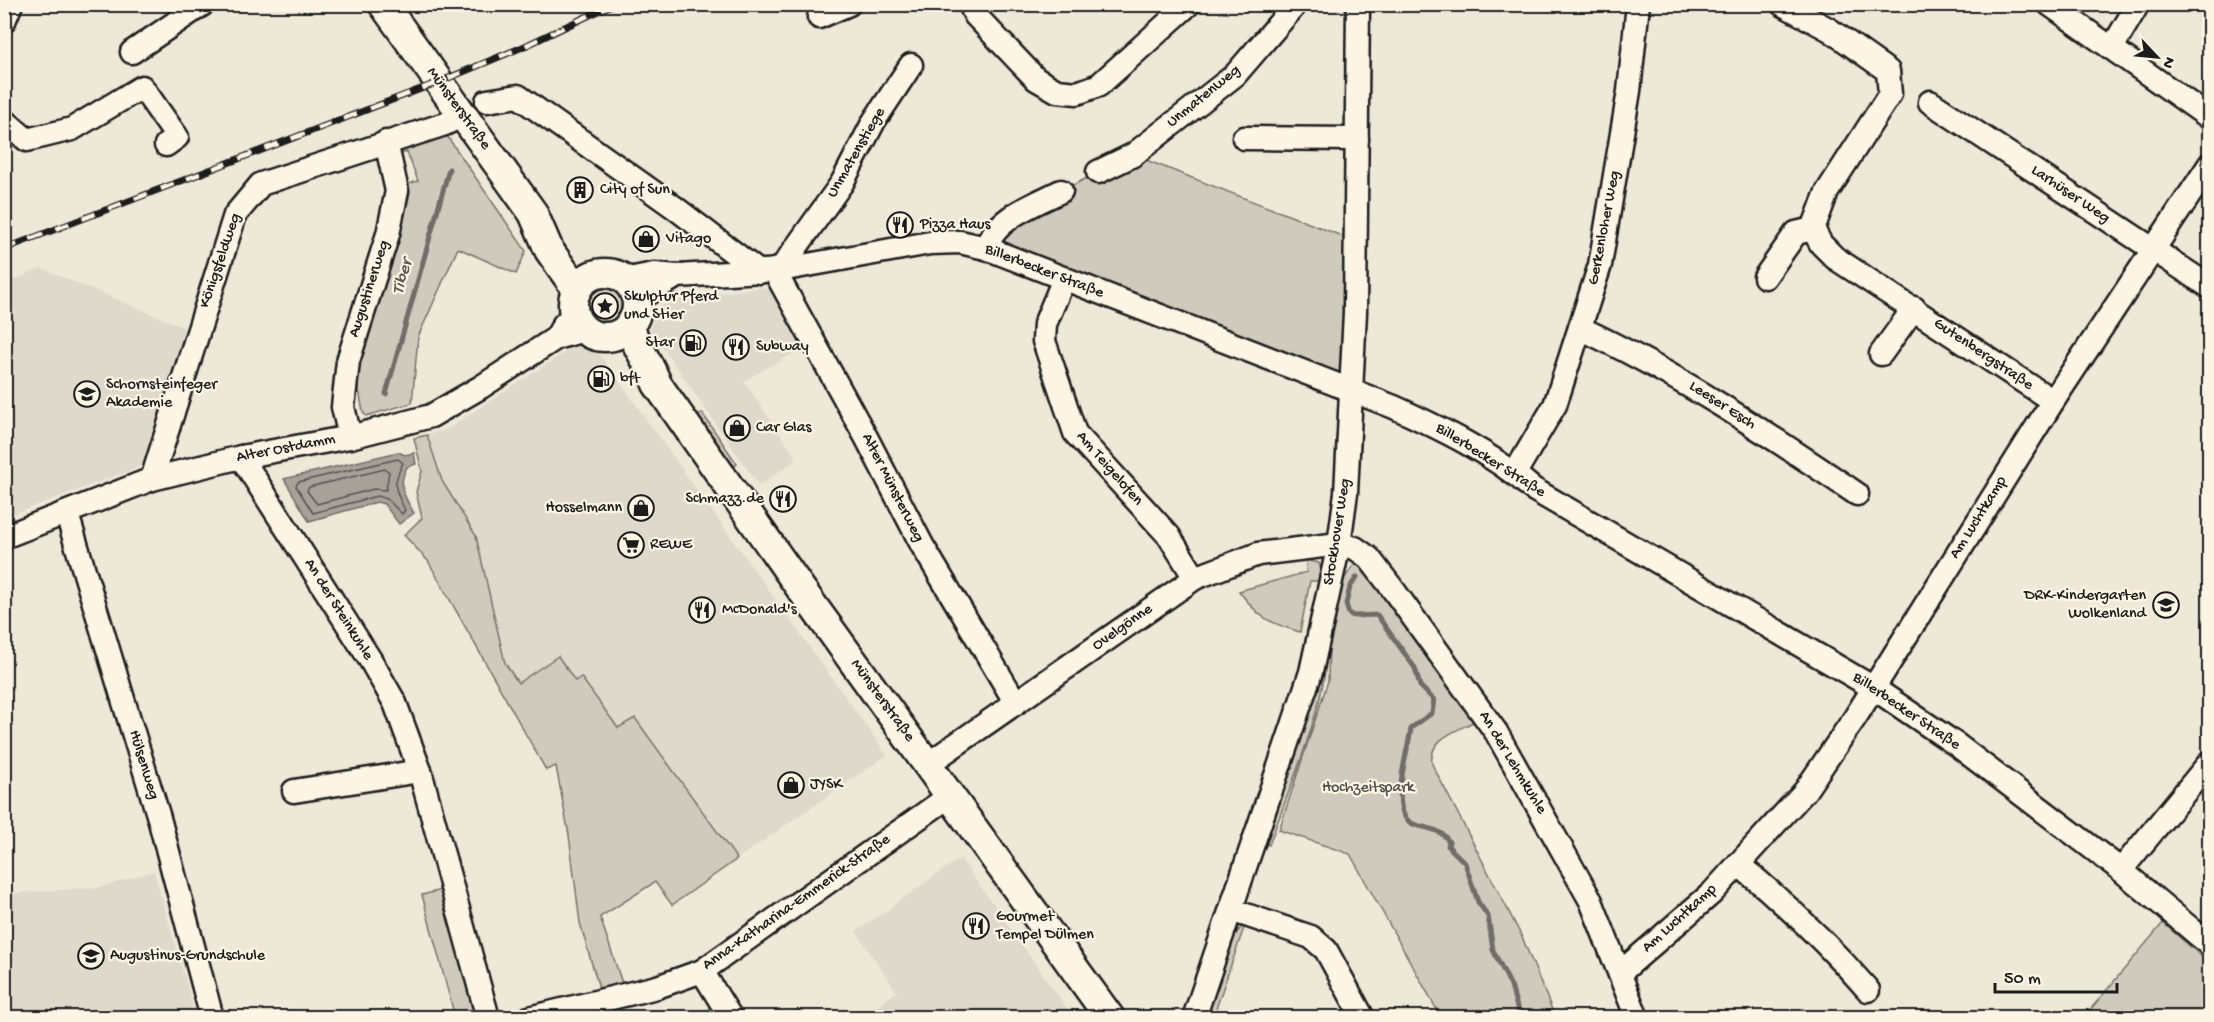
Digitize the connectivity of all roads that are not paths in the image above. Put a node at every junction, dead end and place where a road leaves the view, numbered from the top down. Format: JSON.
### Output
{"nodes":[{"id":1,"x":11,"y":4,"type":"edge"},
{"id":2,"x":203,"y":4,"type":"edge"},
{"id":3,"x":383,"y":4,"type":"edge"},
{"id":4,"x":849,"y":4,"type":"edge"},
{"id":5,"x":970,"y":4,"type":"edge"},
{"id":6,"x":1189,"y":4,"type":"edge"},
{"id":7,"x":1296,"y":4,"type":"edge"},
{"id":8,"x":1358,"y":4,"type":"edge"},
{"id":9,"x":1638,"y":4,"type":"edge"},
{"id":10,"x":1782,"y":4,"type":"edge"},
{"id":11,"x":2049,"y":4,"type":"edge"},
{"id":12,"x":2138,"y":4,"type":"edge"},
{"id":13,"x":819,"y":16,"type":"dead end"},
{"id":14,"x":4,"y":21,"type":"edge"},
{"id":15,"x":2112,"y":48,"type":"junction"},
{"id":16,"x":132,"y":52,"type":"dead end"},
{"id":17,"x":911,"y":65,"type":"dead end"},
{"id":18,"x":1930,"y":102,"type":"dead end"},
{"id":19,"x":475,"y":108,"type":"junction"},
{"id":20,"x":2210,"y":118,"type":"edge"},
{"id":21,"x":4,"y":120,"type":"edge"},
{"id":22,"x":1244,"y":138,"type":"dead end"},
{"id":23,"x":1357,"y":139,"type":"junction"},
{"id":24,"x":386,"y":142,"type":"junction"},
{"id":25,"x":166,"y":145,"type":"dead end"},
{"id":26,"x":2210,"y":164,"type":"edge"},
{"id":27,"x":1098,"y":172,"type":"dead end"},
{"id":28,"x":1061,"y":191,"type":"dead end"},
{"id":29,"x":1813,"y":229,"type":"junction"},
{"id":30,"x":986,"y":248,"type":"junction"},
{"id":31,"x":2152,"y":250,"type":"junction"},
{"id":32,"x":771,"y":271,"type":"junction"},
{"id":33,"x":1765,"y":277,"type":"dead end"},
{"id":34,"x":1064,"y":279,"type":"junction"},
{"id":35,"x":2210,"y":287,"type":"edge"},
{"id":36,"x":603,"y":307,"type":"junction"},
{"id":37,"x":1914,"y":308,"type":"junction"},
{"id":38,"x":1580,"y":328,"type":"junction"},
{"id":39,"x":1881,"y":354,"type":"dead end"},
{"id":40,"x":1350,"y":392,"type":"junction"},
{"id":41,"x":2053,"y":401,"type":"junction"},
{"id":42,"x":350,"y":437,"type":"junction"},
{"id":43,"x":241,"y":457,"type":"junction"},
{"id":44,"x":1515,"y":473,"type":"junction"},
{"id":45,"x":152,"y":479,"type":"junction"},
{"id":46,"x":1857,"y":494,"type":"dead end"},
{"id":47,"x":67,"y":514,"type":"junction"},
{"id":48,"x":4,"y":537,"type":"edge"},
{"id":49,"x":1339,"y":544,"type":"junction"},
{"id":50,"x":1195,"y":578,"type":"junction"},
{"id":51,"x":1872,"y":687,"type":"junction"},
{"id":52,"x":1016,"y":702,"type":"junction"},
{"id":53,"x":2210,"y":762,"type":"edge"},
{"id":54,"x":928,"y":764,"type":"junction"},
{"id":55,"x":420,"y":771,"type":"junction"},
{"id":56,"x":294,"y":791,"type":"dead end"},
{"id":57,"x":951,"y":795,"type":"junction"},
{"id":58,"x":1738,"y":864,"type":"junction"},
{"id":59,"x":2121,"y":870,"type":"junction"},
{"id":60,"x":1231,"y":910,"type":"junction"},
{"id":61,"x":2210,"y":945,"type":"edge"},
{"id":62,"x":702,"y":971,"type":"junction"},
{"id":63,"x":1621,"y":972,"type":"junction"},
{"id":64,"x":1868,"y":990,"type":"dead end"},
{"id":65,"x":212,"y":1017,"type":"edge"},
{"id":66,"x":488,"y":1017,"type":"edge"},
{"id":67,"x":529,"y":1017,"type":"edge"},
{"id":68,"x":731,"y":1017,"type":"edge"},
{"id":69,"x":1110,"y":1017,"type":"edge"},
{"id":70,"x":1194,"y":1017,"type":"edge"},
{"id":71,"x":1363,"y":1017,"type":"edge"},
{"id":72,"x":1637,"y":1017,"type":"edge"}],
"edges":[{"from":1,"to":14,"type":"street"},
{"from":2,"to":16,"type":"street"},
{"from":3,"to":19,"type":"main road","name":"Münsterstraße"},
{"from":4,"to":13,"type":"street"},
{"from":5,"to":6,"type":"street"},
{"from":7,"to":27,"type":"street","name":"Unmatenweg"},
{"from":8,"to":23,"type":"street","name":"Stockhover Weg"},
{"from":9,"to":38,"type":"street","name":"Gerkenloher Weg"},
{"from":10,"to":29,"type":"street"},
{"from":11,"to":15,"type":"street"},
{"from":12,"to":15,"type":"street"},
{"from":15,"to":20,"type":"street"},
{"from":17,"to":32,"type":"street","name":"Unmatenstiege"},
{"from":18,"to":31,"type":"street","name":"Larhüser Weg"},
{"from":19,"to":24,"type":"street","name":"Königsfeldweg"},
{"from":19,"to":32,"type":"street","name":"Alter Münsterweg"},
{"from":19,"to":36,"type":"main road","name":"Münsterstraße"},
{"from":21,"to":25,"type":"street"},
{"from":22,"to":23,"type":"street"},
{"from":23,"to":40,"type":"street","name":"Stockhover Weg"},
{"from":24,"to":42,"type":"street","name":"Augustinerweg"},
{"from":24,"to":45,"type":"street","name":"Königsfeldweg"},
{"from":26,"to":31,"type":"street","name":"Am Luchtkamp"},
{"from":28,"to":30,"type":"street"},
{"from":29,"to":33,"type":"street"},
{"from":29,"to":37,"type":"street","name":"Gutenbergstraße"},
{"from":30,"to":32,"type":"street","name":"Billerbecker Straße"},
{"from":30,"to":34,"type":"street","name":"Billerbecker Straße"},
{"from":31,"to":35,"type":"street","name":"Larhüser Weg"},
{"from":31,"to":41,"type":"street","name":"Am Luchtkamp"},
{"from":32,"to":36,"type":"street","name":"Billerbecker Straße"},
{"from":32,"to":52,"type":"street","name":"Alter Münsterweg"},
{"from":34,"to":40,"type":"street","name":"Billerbecker Straße"},
{"from":34,"to":50,"type":"street","name":"Am Teigelofen"},
{"from":36,"to":42,"type":"street","name":"Alter Ostdamm"},
{"from":36,"to":54,"type":"main road","name":"Münsterstraße"},
{"from":37,"to":39,"type":"street"},
{"from":37,"to":41,"type":"street","name":"Gutenbergstraße"},
{"from":38,"to":44,"type":"street","name":"Gerkenloher Weg"},
{"from":38,"to":46,"type":"street","name":"Leeser Esch"},
{"from":40,"to":44,"type":"street","name":"Billerbecker Straße"},
{"from":40,"to":49,"type":"street","name":"Stockhover Weg"},
{"from":41,"to":51,"type":"street","name":"Am Luchtkamp"},
{"from":42,"to":43,"type":"street","name":"Alter Ostdamm"},
{"from":43,"to":45,"type":"street","name":"Alter Ostdamm"},
{"from":43,"to":55,"type":"street","name":"An der Steinkuhle"},
{"from":44,"to":51,"type":"street","name":"Billerbecker Straße"},
{"from":45,"to":47,"type":"street","name":"Alter Ostdamm"},
{"from":47,"to":48,"type":"street","name":"Alter Ostdamm"},
{"from":47,"to":65,"type":"street","name":"Hülsenweg"},
{"from":49,"to":50,"type":"street","name":"Ovelgönne"},
{"from":49,"to":60,"type":"street","name":"Stockhover Weg"},
{"from":49,"to":63,"type":"street","name":"An der Lehmkuhle"},
{"from":50,"to":52,"type":"street","name":"Ovelgönne"},
{"from":51,"to":58,"type":"street","name":"Am Luchtkamp"},
{"from":51,"to":59,"type":"street","name":"Billerbecker Straße"},
{"from":52,"to":54,"type":"street","name":"Ovelgönne"},
{"from":53,"to":59,"type":"street"},
{"from":54,"to":57,"type":"main road","name":"Münsterstraße"},
{"from":55,"to":56,"type":"street"},
{"from":55,"to":66,"type":"street","name":"An der Steinkuhle"},
{"from":57,"to":62,"type":"street","name":"Anna-Katharina-Emmerick-Straße"},
{"from":57,"to":69,"type":"main road","name":"Münsterstraße"},
{"from":58,"to":63,"type":"street","name":"Am Luchtkamp"},
{"from":58,"to":64,"type":"street"},
{"from":59,"to":61,"type":"street","name":"Billerbecker Straße"},
{"from":60,"to":70,"type":"street","name":"Stockhover Weg"},
{"from":60,"to":71,"type":"street"},
{"from":62,"to":67,"type":"street","name":"Anna-Katharina-Emmerick-Straße"},
{"from":62,"to":68,"type":"street"},
{"from":63,"to":72,"type":"street","name":"An der Lehmkuhle"}]}
